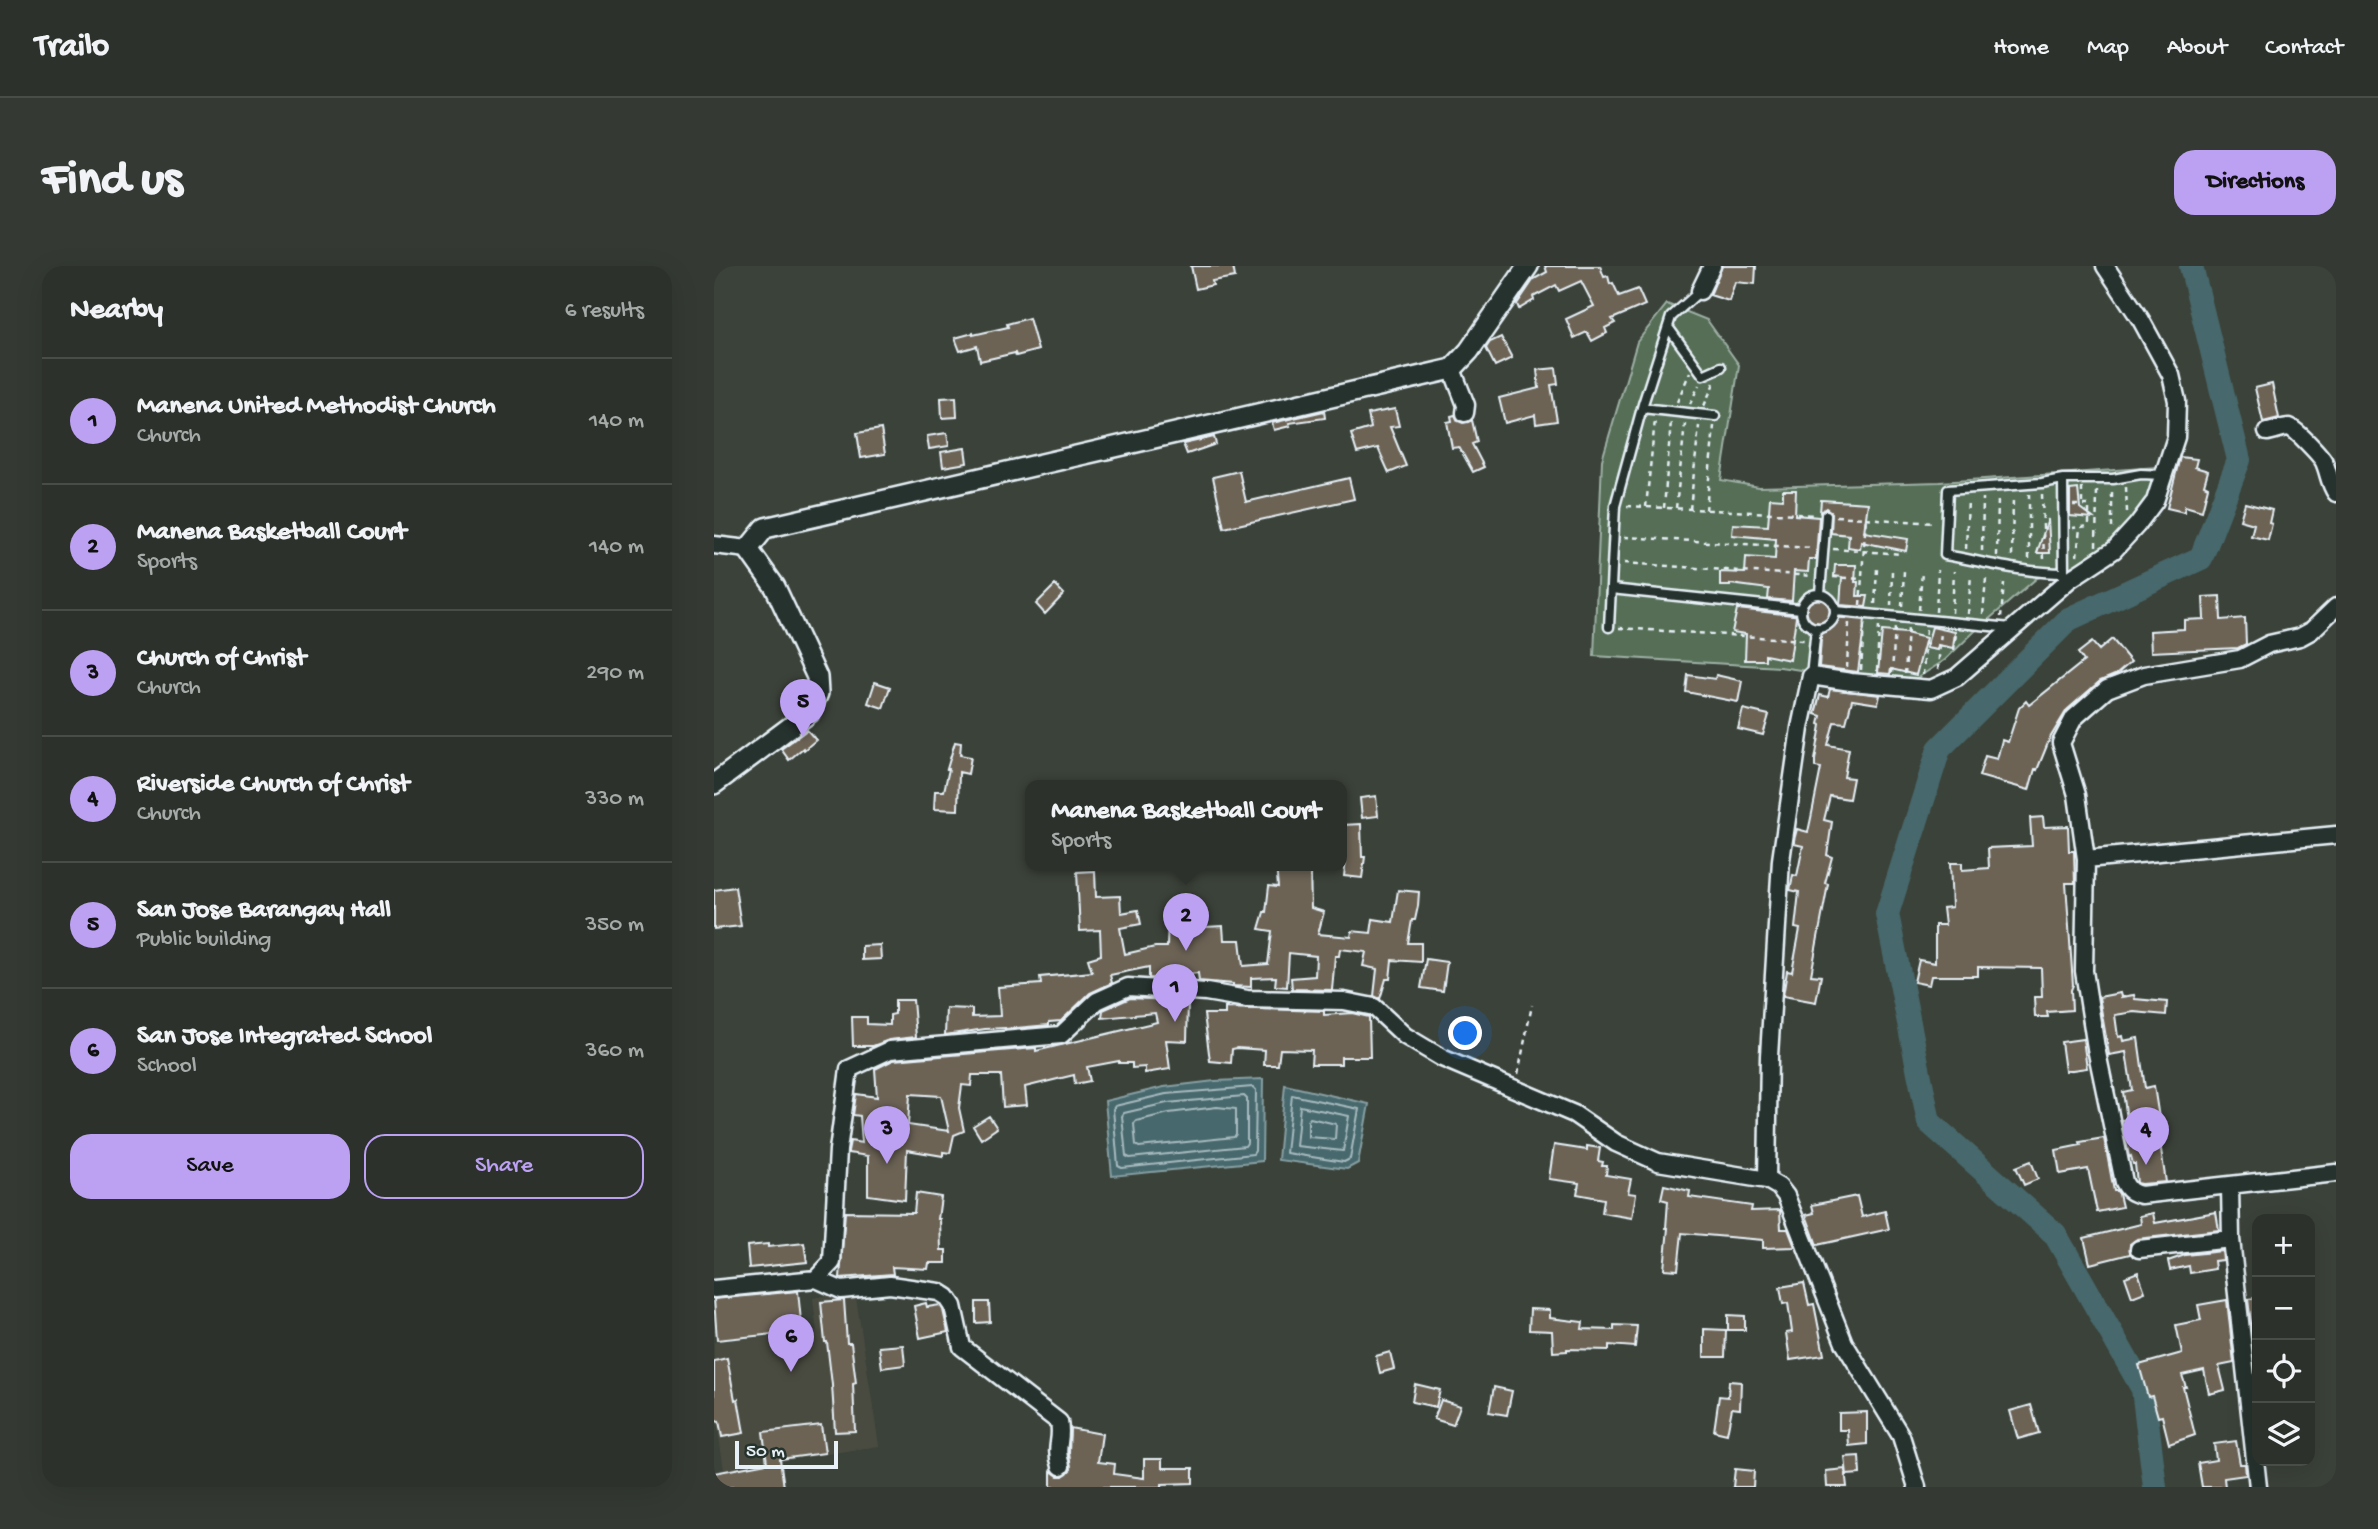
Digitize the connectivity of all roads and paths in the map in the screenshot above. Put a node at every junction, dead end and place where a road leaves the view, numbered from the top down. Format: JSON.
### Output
{"nodes":[{"id":1,"x":1528,"y":266,"type":"edge"},
{"id":2,"x":1712,"y":266,"type":"edge"},
{"id":3,"x":2105,"y":266,"type":"edge"},
{"id":4,"x":1700,"y":291,"type":"joint"},
{"id":5,"x":1668,"y":327,"type":"junction"},
{"id":6,"x":1694,"y":363,"type":"junction"},
{"id":7,"x":1721,"y":368,"type":"joint"},
{"id":8,"x":1452,"y":369,"type":"junction"},
{"id":9,"x":1703,"y":376,"type":"junction"},
{"id":10,"x":1642,"y":408,"type":"junction"},
{"id":11,"x":1656,"y":409,"type":"junction"},
{"id":12,"x":1672,"y":411,"type":"junction"},
{"id":13,"x":1465,"y":413,"type":"dead end"},
{"id":14,"x":1686,"y":413,"type":"junction"},
{"id":15,"x":1700,"y":414,"type":"junction"},
{"id":16,"x":1715,"y":416,"type":"joint"},
{"id":17,"x":2267,"y":432,"type":"dead end"},
{"id":18,"x":2164,"y":475,"type":"junction"},
{"id":19,"x":2126,"y":477,"type":"junction"},
{"id":20,"x":2081,"y":478,"type":"junction"},
{"id":21,"x":2063,"y":479,"type":"junction"},
{"id":22,"x":2097,"y":479,"type":"junction"},
{"id":23,"x":2112,"y":479,"type":"junction"},
{"id":24,"x":2042,"y":483,"type":"junction"},
{"id":25,"x":2029,"y":484,"type":"junction"},
{"id":26,"x":1998,"y":486,"type":"junction"},
{"id":27,"x":2013,"y":486,"type":"junction"},
{"id":28,"x":1984,"y":487,"type":"junction"},
{"id":29,"x":1968,"y":489,"type":"junction"},
{"id":30,"x":2336,"y":493,"type":"edge"},
{"id":31,"x":2063,"y":505,"type":"junction"},
{"id":32,"x":2082,"y":505,"type":"junction"},
{"id":33,"x":1615,"y":506,"type":"junction"},
{"id":34,"x":1646,"y":507,"type":"junction"},
{"id":35,"x":1664,"y":508,"type":"junction"},
{"id":36,"x":1676,"y":509,"type":"junction"},
{"id":37,"x":1690,"y":509,"type":"junction"},
{"id":38,"x":1706,"y":510,"type":"junction"},
{"id":39,"x":2127,"y":514,"type":"dead end"},
{"id":40,"x":1826,"y":515,"type":"junction"},
{"id":41,"x":1866,"y":517,"type":"junction"},
{"id":42,"x":1934,"y":523,"type":"dead end"},
{"id":43,"x":2063,"y":527,"type":"junction"},
{"id":44,"x":2080,"y":528,"type":"junction"},
{"id":45,"x":2112,"y":529,"type":"dead end"},
{"id":46,"x":1613,"y":537,"type":"junction"},
{"id":47,"x":714,"y":545,"type":"edge"},
{"id":48,"x":1825,"y":548,"type":"junction"},
{"id":49,"x":748,"y":549,"type":"junction"},
{"id":50,"x":2096,"y":551,"type":"dead end"},
{"id":51,"x":1863,"y":552,"type":"junction"},
{"id":52,"x":1902,"y":554,"type":"dead end"},
{"id":53,"x":1965,"y":558,"type":"junction"},
{"id":54,"x":2077,"y":559,"type":"dead end"},
{"id":55,"x":1982,"y":561,"type":"junction"},
{"id":56,"x":1612,"y":562,"type":"junction"},
{"id":57,"x":1997,"y":565,"type":"junction"},
{"id":58,"x":1877,"y":569,"type":"dead end"},
{"id":59,"x":1938,"y":569,"type":"dead end"},
{"id":60,"x":2012,"y":570,"type":"junction"},
{"id":61,"x":1892,"y":571,"type":"dead end"},
{"id":62,"x":1904,"y":571,"type":"dead end"},
{"id":63,"x":1954,"y":571,"type":"dead end"},
{"id":64,"x":1922,"y":572,"type":"dead end"},
{"id":65,"x":2029,"y":572,"type":"junction"},
{"id":66,"x":2044,"y":573,"type":"junction"},
{"id":67,"x":1970,"y":575,"type":"dead end"},
{"id":68,"x":1821,"y":576,"type":"junction"},
{"id":69,"x":2067,"y":576,"type":"junction"},
{"id":70,"x":1861,"y":579,"type":"junction"},
{"id":71,"x":1986,"y":579,"type":"dead end"},
{"id":72,"x":2004,"y":583,"type":"dead end"},
{"id":73,"x":1611,"y":589,"type":"junction"},
{"id":74,"x":1820,"y":593,"type":"junction"},
{"id":75,"x":2336,"y":607,"type":"edge"},
{"id":76,"x":1801,"y":609,"type":"junction"},
{"id":77,"x":1836,"y":611,"type":"junction"},
{"id":78,"x":1858,"y":613,"type":"junction"},
{"id":79,"x":1877,"y":615,"type":"junction"},
{"id":80,"x":1899,"y":617,"type":"junction"},
{"id":81,"x":1930,"y":620,"type":"junction"},
{"id":82,"x":1954,"y":622,"type":"junction"},
{"id":83,"x":1968,"y":624,"type":"junction"},
{"id":84,"x":1982,"y":625,"type":"junction"},
{"id":85,"x":1609,"y":627,"type":"joint"},
{"id":86,"x":1816,"y":628,"type":"junction"},
{"id":87,"x":2007,"y":628,"type":"junction"},
{"id":88,"x":1815,"y":640,"type":"junction"},
{"id":89,"x":1954,"y":650,"type":"dead end"},
{"id":90,"x":1847,"y":672,"type":"dead end"},
{"id":91,"x":1876,"y":675,"type":"dead end"},
{"id":92,"x":1811,"y":676,"type":"junction"},
{"id":93,"x":1861,"y":676,"type":"dead end"},
{"id":94,"x":1905,"y":676,"type":"dead end"},
{"id":95,"x":1923,"y":676,"type":"dead end"},
{"id":96,"x":1938,"y":676,"type":"dead end"},
{"id":97,"x":1892,"y":677,"type":"dead end"},
{"id":98,"x":714,"y":784,"type":"edge"},
{"id":99,"x":2336,"y":835,"type":"edge"},
{"id":100,"x":2086,"y":859,"type":"junction"},
{"id":101,"x":1532,"y":1005,"type":"dead end"},
{"id":102,"x":1515,"y":1088,"type":"junction"},
{"id":103,"x":2336,"y":1173,"type":"edge"},
{"id":104,"x":1767,"y":1180,"type":"junction"},
{"id":105,"x":2230,"y":1186,"type":"junction"},
{"id":106,"x":2231,"y":1239,"type":"junction"},
{"id":107,"x":2139,"y":1250,"type":"dead end"},
{"id":108,"x":816,"y":1279,"type":"junction"},
{"id":109,"x":714,"y":1289,"type":"edge"},
{"id":110,"x":1061,"y":1465,"type":"dead end"},
{"id":111,"x":1917,"y":1487,"type":"edge"},
{"id":112,"x":2258,"y":1487,"type":"edge"}],
"edges":[{"from":1,"to":8,"type":"street"},
{"from":2,"to":4,"type":"street"},
{"from":3,"to":18,"type":"street"},
{"from":4,"to":5,"type":"lane"},
{"from":5,"to":6,"type":"lane"},
{"from":5,"to":10,"type":"lane"},
{"from":6,"to":9,"type":"lane"},
{"from":6,"to":12,"type":"path"},
{"from":7,"to":9,"type":"lane"},
{"from":7,"to":15,"type":"path"},
{"from":8,"to":13,"type":"street"},
{"from":8,"to":49,"type":"street"},
{"from":9,"to":14,"type":"path"},
{"from":10,"to":11,"type":"lane"},
{"from":10,"to":33,"type":"lane"},
{"from":11,"to":12,"type":"lane"},
{"from":11,"to":34,"type":"path"},
{"from":12,"to":14,"type":"lane"},
{"from":12,"to":35,"type":"path"},
{"from":14,"to":15,"type":"lane"},
{"from":14,"to":36,"type":"path"},
{"from":15,"to":16,"type":"lane"},
{"from":15,"to":37,"type":"path"},
{"from":16,"to":38,"type":"path"},
{"from":17,"to":30,"type":"street"},
{"from":18,"to":19,"type":"lane"},
{"from":18,"to":69,"type":"street"},
{"from":19,"to":23,"type":"lane"},
{"from":19,"to":39,"type":"path"},
{"from":20,"to":21,"type":"lane"},
{"from":20,"to":22,"type":"lane"},
{"from":20,"to":32,"type":"path"},
{"from":21,"to":24,"type":"lane"},
{"from":21,"to":31,"type":"lane"},
{"from":22,"to":23,"type":"lane"},
{"from":22,"to":50,"type":"path"},
{"from":23,"to":45,"type":"path"},
{"from":24,"to":25,"type":"lane"},
{"from":24,"to":66,"type":"path"},
{"from":25,"to":27,"type":"lane"},
{"from":25,"to":65,"type":"path"},
{"from":26,"to":27,"type":"lane"},
{"from":26,"to":28,"type":"lane"},
{"from":26,"to":57,"type":"path"},
{"from":27,"to":60,"type":"path"},
{"from":28,"to":29,"type":"lane"},
{"from":28,"to":55,"type":"path"},
{"from":29,"to":53,"type":"path"},
{"from":29,"to":53,"type":"lane"},
{"from":31,"to":32,"type":"path"},
{"from":31,"to":43,"type":"lane"},
{"from":32,"to":44,"type":"path"},
{"from":33,"to":34,"type":"path"},
{"from":33,"to":46,"type":"lane"},
{"from":34,"to":35,"type":"path"},
{"from":35,"to":36,"type":"path"},
{"from":36,"to":37,"type":"path"},
{"from":37,"to":38,"type":"path"},
{"from":38,"to":40,"type":"path"},
{"from":40,"to":41,"type":"path"},
{"from":40,"to":48,"type":"lane"},
{"from":41,"to":42,"type":"path"},
{"from":41,"to":51,"type":"path"},
{"from":43,"to":44,"type":"path"},
{"from":43,"to":69,"type":"lane"},
{"from":44,"to":54,"type":"path"},
{"from":46,"to":48,"type":"path"},
{"from":46,"to":56,"type":"lane"},
{"from":47,"to":49,"type":"street"},
{"from":48,"to":51,"type":"path"},
{"from":48,"to":68,"type":"lane"},
{"from":49,"to":98,"type":"street"},
{"from":51,"to":52,"type":"path"},
{"from":51,"to":70,"type":"path"},
{"from":53,"to":55,"type":"lane"},
{"from":55,"to":57,"type":"lane"},
{"from":56,"to":68,"type":"path"},
{"from":56,"to":73,"type":"lane"},
{"from":57,"to":60,"type":"lane"},
{"from":58,"to":79,"type":"path"},
{"from":59,"to":81,"type":"path"},
{"from":60,"to":65,"type":"lane"},
{"from":61,"to":80,"type":"path"},
{"from":62,"to":80,"type":"path"},
{"from":63,"to":82,"type":"path"},
{"from":64,"to":81,"type":"path"},
{"from":65,"to":66,"type":"lane"},
{"from":66,"to":69,"type":"lane"},
{"from":67,"to":83,"type":"path"},
{"from":68,"to":70,"type":"path"},
{"from":68,"to":74,"type":"lane"},
{"from":69,"to":87,"type":"street"},
{"from":70,"to":78,"type":"path"},
{"from":71,"to":84,"type":"path"},
{"from":72,"to":87,"type":"path"},
{"from":73,"to":76,"type":"lane"},
{"from":73,"to":85,"type":"lane"},
{"from":74,"to":76,"type":"lane"},
{"from":74,"to":77,"type":"lane"},
{"from":75,"to":100,"type":"street"},
{"from":76,"to":86,"type":"lane"},
{"from":77,"to":78,"type":"lane"},
{"from":77,"to":86,"type":"lane"},
{"from":78,"to":79,"type":"lane"},
{"from":78,"to":90,"type":"path"},
{"from":78,"to":93,"type":"path"},
{"from":79,"to":80,"type":"lane"},
{"from":79,"to":91,"type":"path"},
{"from":80,"to":81,"type":"lane"},
{"from":80,"to":94,"type":"path"},
{"from":80,"to":97,"type":"path"},
{"from":81,"to":82,"type":"lane"},
{"from":81,"to":95,"type":"path"},
{"from":81,"to":96,"type":"path"},
{"from":82,"to":83,"type":"lane"},
{"from":82,"to":89,"type":"path"},
{"from":83,"to":84,"type":"lane"},
{"from":84,"to":87,"type":"lane"},
{"from":85,"to":88,"type":"path"},
{"from":86,"to":88,"type":"lane"},
{"from":87,"to":92,"type":"street"},
{"from":88,"to":92,"type":"lane"},
{"from":92,"to":104,"type":"street"},
{"from":99,"to":100,"type":"street"},
{"from":100,"to":105,"type":"street"},
{"from":101,"to":102,"type":"path"},
{"from":102,"to":104,"type":"street"},
{"from":102,"to":108,"type":"street"},
{"from":103,"to":105,"type":"street"},
{"from":104,"to":111,"type":"street"},
{"from":105,"to":106,"type":"street"},
{"from":106,"to":107,"type":"street"},
{"from":106,"to":112,"type":"street"},
{"from":108,"to":109,"type":"street"},
{"from":108,"to":110,"type":"street"}]}
